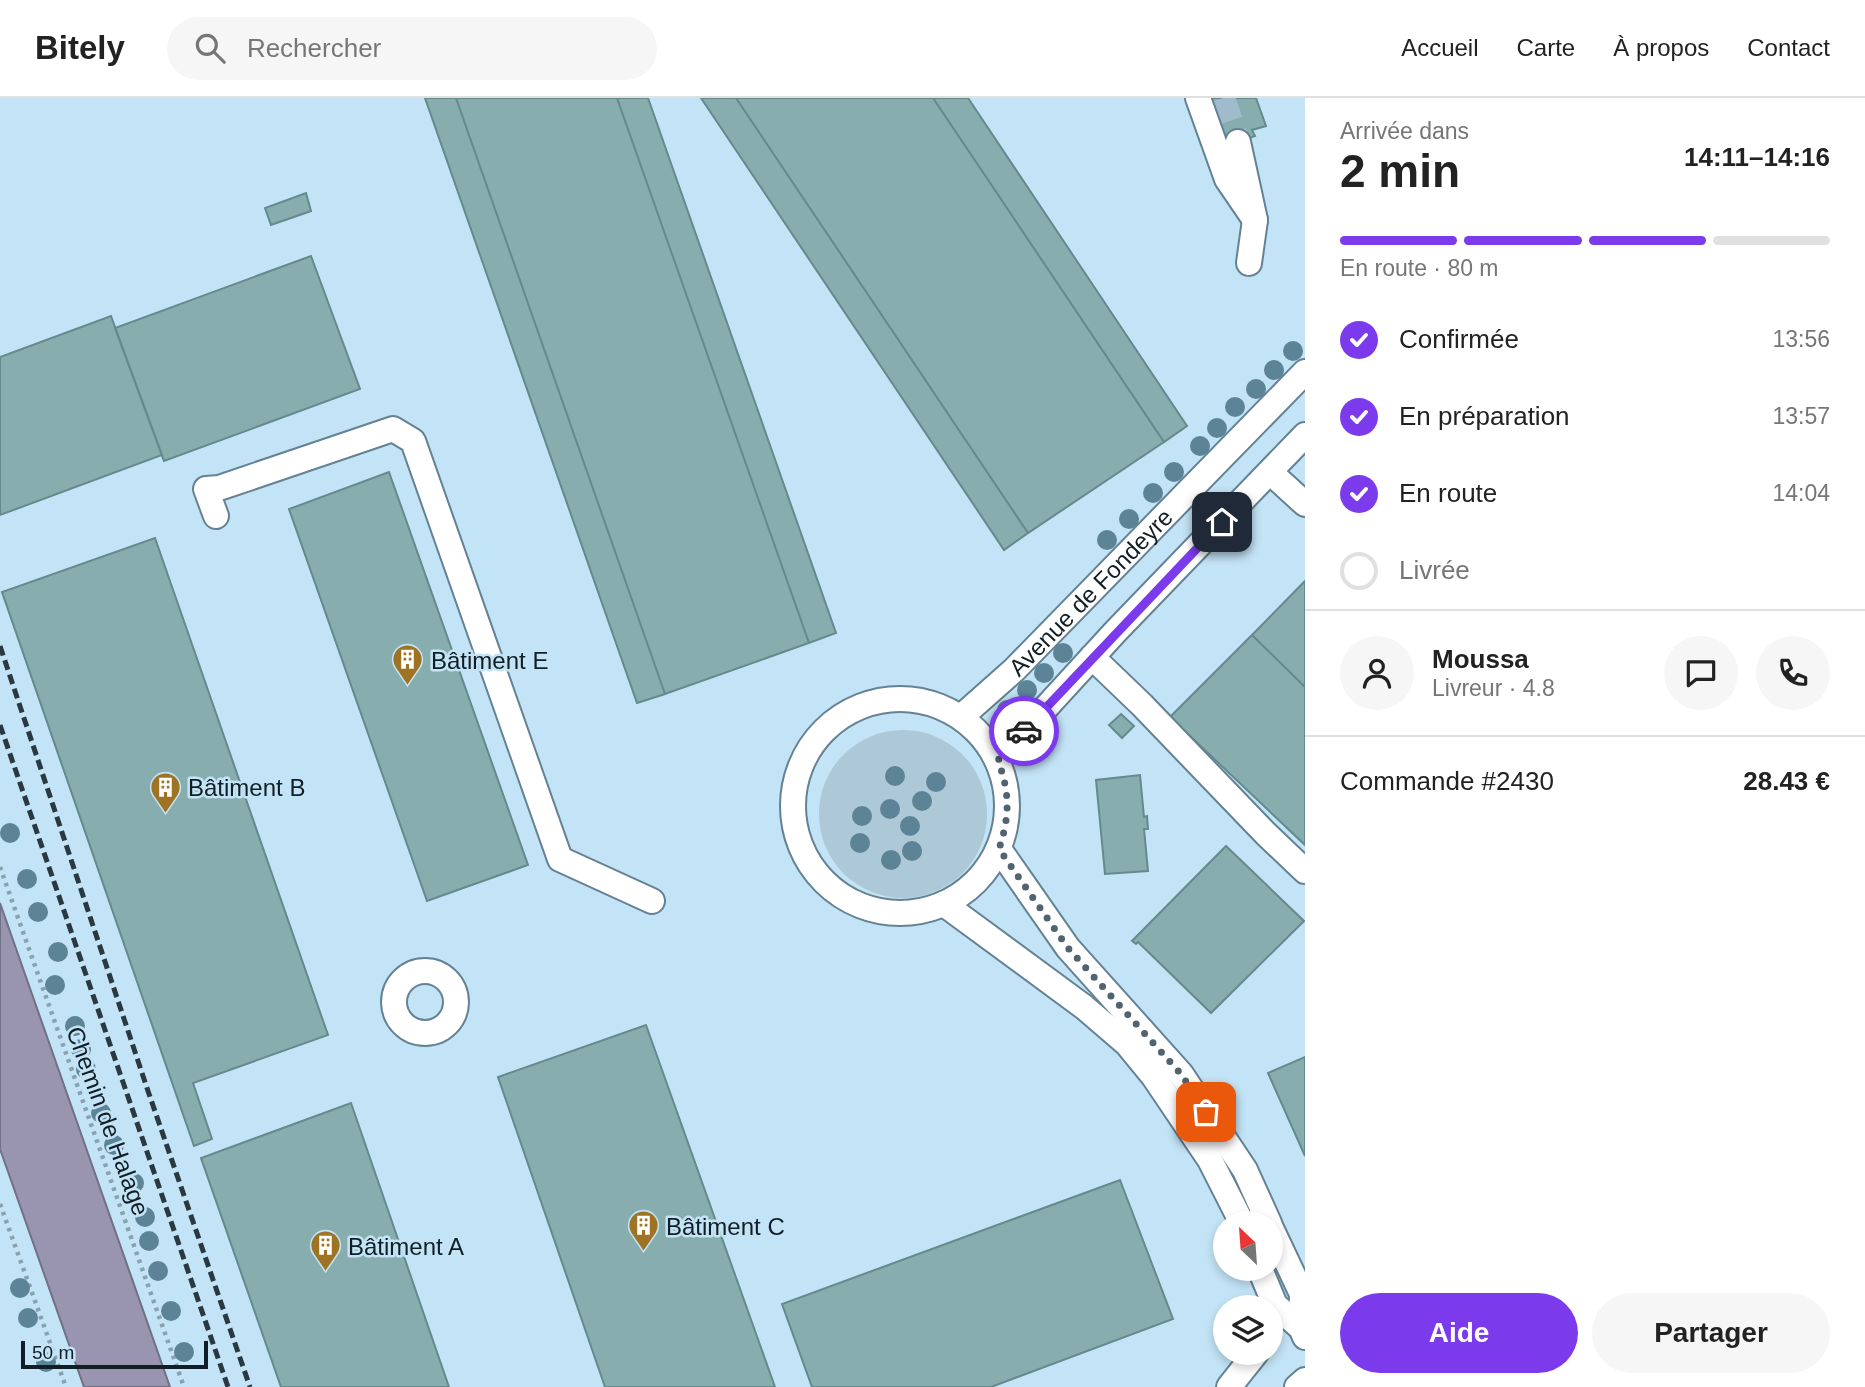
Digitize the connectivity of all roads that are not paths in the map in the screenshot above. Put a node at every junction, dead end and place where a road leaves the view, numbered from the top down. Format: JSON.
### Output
{"nodes":[{"id":1,"x":1198,"y":98,"type":"edge"},
{"id":2,"x":1238,"y":142,"type":"tunnel mouth"},
{"id":3,"x":1255,"y":220,"type":"junction"},
{"id":4,"x":1249,"y":263,"type":"dead end"},
{"id":5,"x":1305,"y":372,"type":"edge"},
{"id":6,"x":1305,"y":435,"type":"edge"},
{"id":7,"x":1270,"y":472,"type":"junction"},
{"id":8,"x":1305,"y":504,"type":"edge"},
{"id":9,"x":216,"y":516,"type":"dead end"},
{"id":10,"x":1092,"y":657,"type":"junction"},
{"id":11,"x":961,"y":717,"type":"junction"},
{"id":12,"x":998,"y":760,"type":"junction"},
{"id":13,"x":999,"y":849,"type":"junction"},
{"id":14,"x":1305,"y":871,"type":"edge"},
{"id":15,"x":652,"y":901,"type":"dead end"},
{"id":16,"x":944,"y":904,"type":"junction"},
{"id":17,"x":1236,"y":1211,"type":"edge"},
{"id":18,"x":1264,"y":1211,"type":"edge"},
{"id":19,"x":1283,"y":1253,"type":"edge"},
{"id":20,"x":1283,"y":1318,"type":"edge"},
{"id":21,"x":1303,"y":1333,"type":"edge"},
{"id":22,"x":1246,"y":1365,"type":"edge"},
{"id":23,"x":1305,"y":1380,"type":"edge"},
{"id":24,"x":1229,"y":1387,"type":"edge"},
{"id":25,"x":1297,"y":1387,"type":"edge"}],
"edges":[{"from":1,"to":3,"type":"street"},
{"from":2,"to":3,"type":"street"},
{"from":3,"to":4,"type":"street"},
{"from":5,"to":11,"type":"street","name":"Avenue de Fondeyre"},
{"from":6,"to":7,"type":"street","name":"Avenue de Fondeyre"},
{"from":7,"to":8,"type":"street"},
{"from":7,"to":10,"type":"street","name":"Avenue de Fondeyre"},
{"from":9,"to":15,"type":"street"},
{"from":10,"to":12,"type":"street","name":"Avenue de Fondeyre"},
{"from":10,"to":14,"type":"street"},
{"from":11,"to":12,"type":"street"},
{"from":11,"to":16,"type":"street"},
{"from":12,"to":13,"type":"street"},
{"from":13,"to":16,"type":"street"},
{"from":13,"to":18,"type":"street"},
{"from":16,"to":17,"type":"street"},
{"from":19,"to":21,"type":"street"},
{"from":20,"to":21,"type":"street"},
{"from":22,"to":24,"type":"street"},
{"from":23,"to":25,"type":"street"}]}
